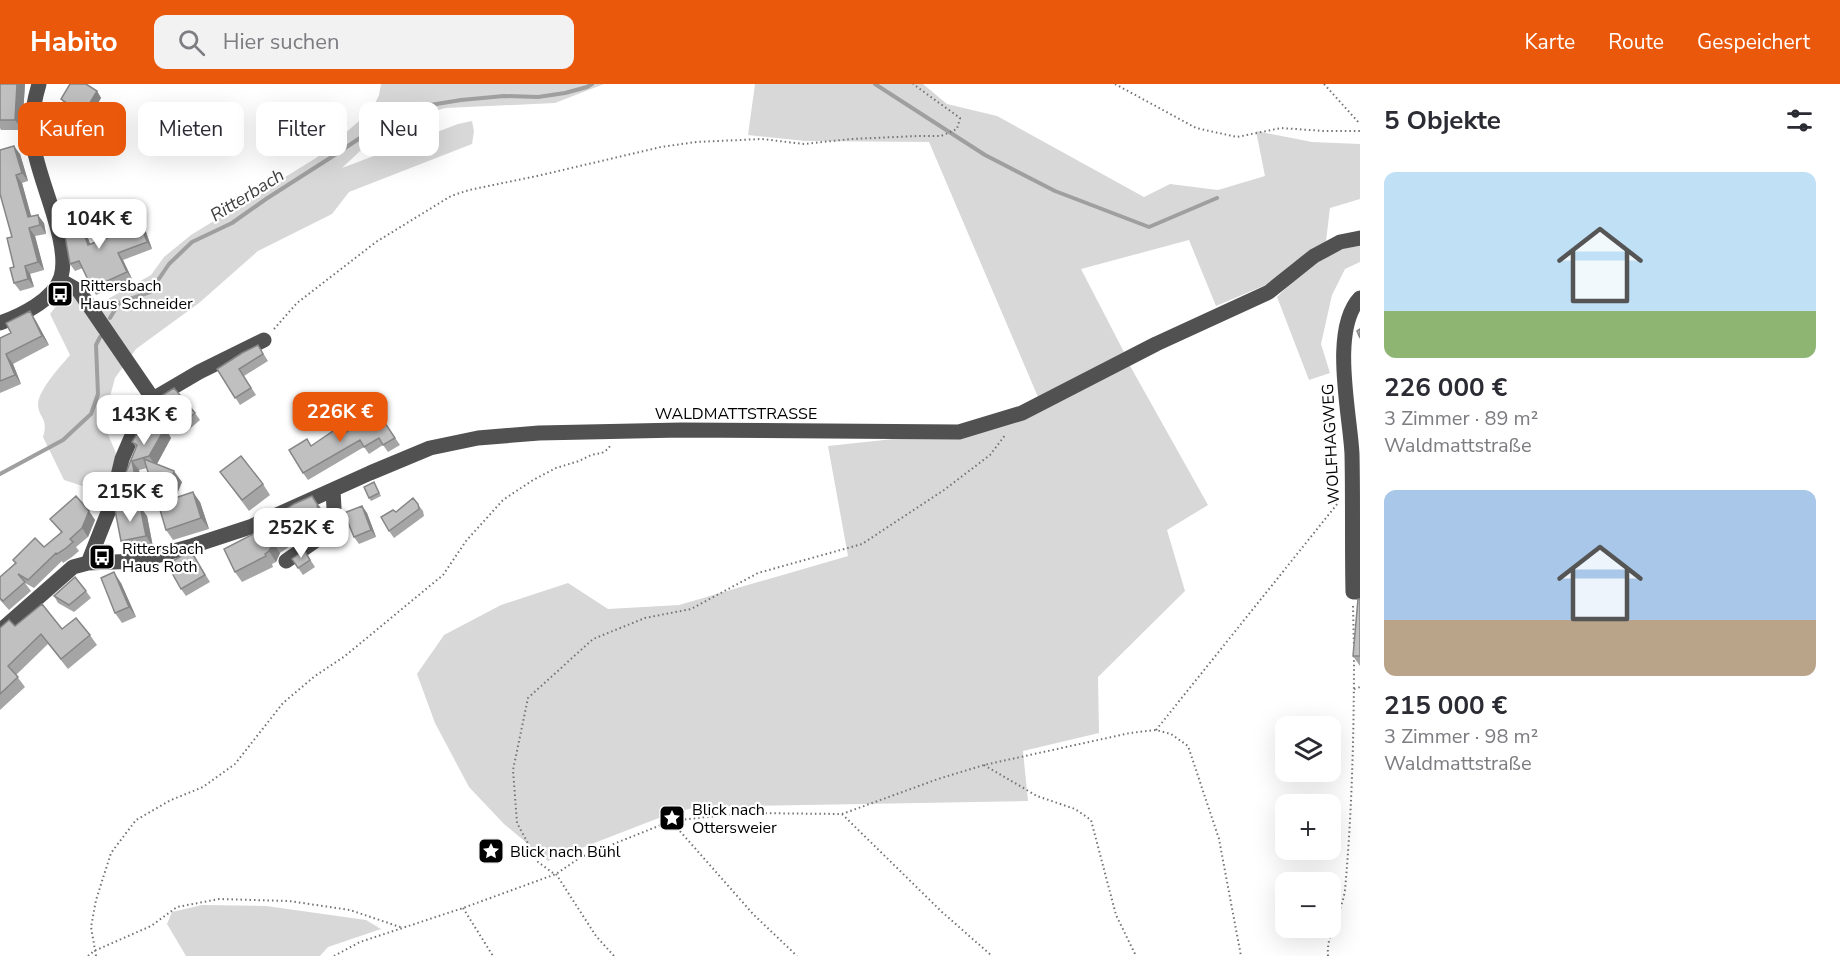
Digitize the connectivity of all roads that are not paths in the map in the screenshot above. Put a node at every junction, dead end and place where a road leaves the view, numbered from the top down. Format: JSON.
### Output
{"nodes":[{"id":1,"x":39,"y":84,"type":"edge"},
{"id":2,"x":1360,"y":238,"type":"edge"},
{"id":3,"x":60,"y":280,"type":"junction"},
{"id":4,"x":1360,"y":298,"type":"edge"},
{"id":5,"x":0,"y":323,"type":"edge"},
{"id":6,"x":264,"y":340,"type":"road end"},
{"id":7,"x":1352,"y":383,"type":"edge"},
{"id":8,"x":153,"y":399,"type":"junction"},
{"id":9,"x":1356,"y":452,"type":"edge"},
{"id":10,"x":333,"y":490,"type":"junction"},
{"id":11,"x":286,"y":561,"type":"dead end"},
{"id":12,"x":88,"y":563,"type":"junction"},
{"id":13,"x":1357,"y":592,"type":"edge"},
{"id":14,"x":0,"y":630,"type":"edge"}],
"edges":[{"from":1,"to":3,"type":"street"},
{"from":2,"to":10,"type":"street","name":"WALDMATTSTRASSE"},
{"from":3,"to":5,"type":"street"},
{"from":3,"to":8,"type":"street"},
{"from":4,"to":7,"type":"street","name":"WOLFHAGWEG"},
{"from":6,"to":8,"type":"street"},
{"from":7,"to":9,"type":"street","name":"WOLFHAGWEG"},
{"from":8,"to":12,"type":"street"},
{"from":9,"to":13,"type":"street","name":"WOLFHAGWEG"},
{"from":10,"to":11,"type":"street"},
{"from":10,"to":12,"type":"street","name":"WALDMATTSTRASSE"},
{"from":12,"to":14,"type":"street","name":"WALDMATTSTRASSE"}]}
